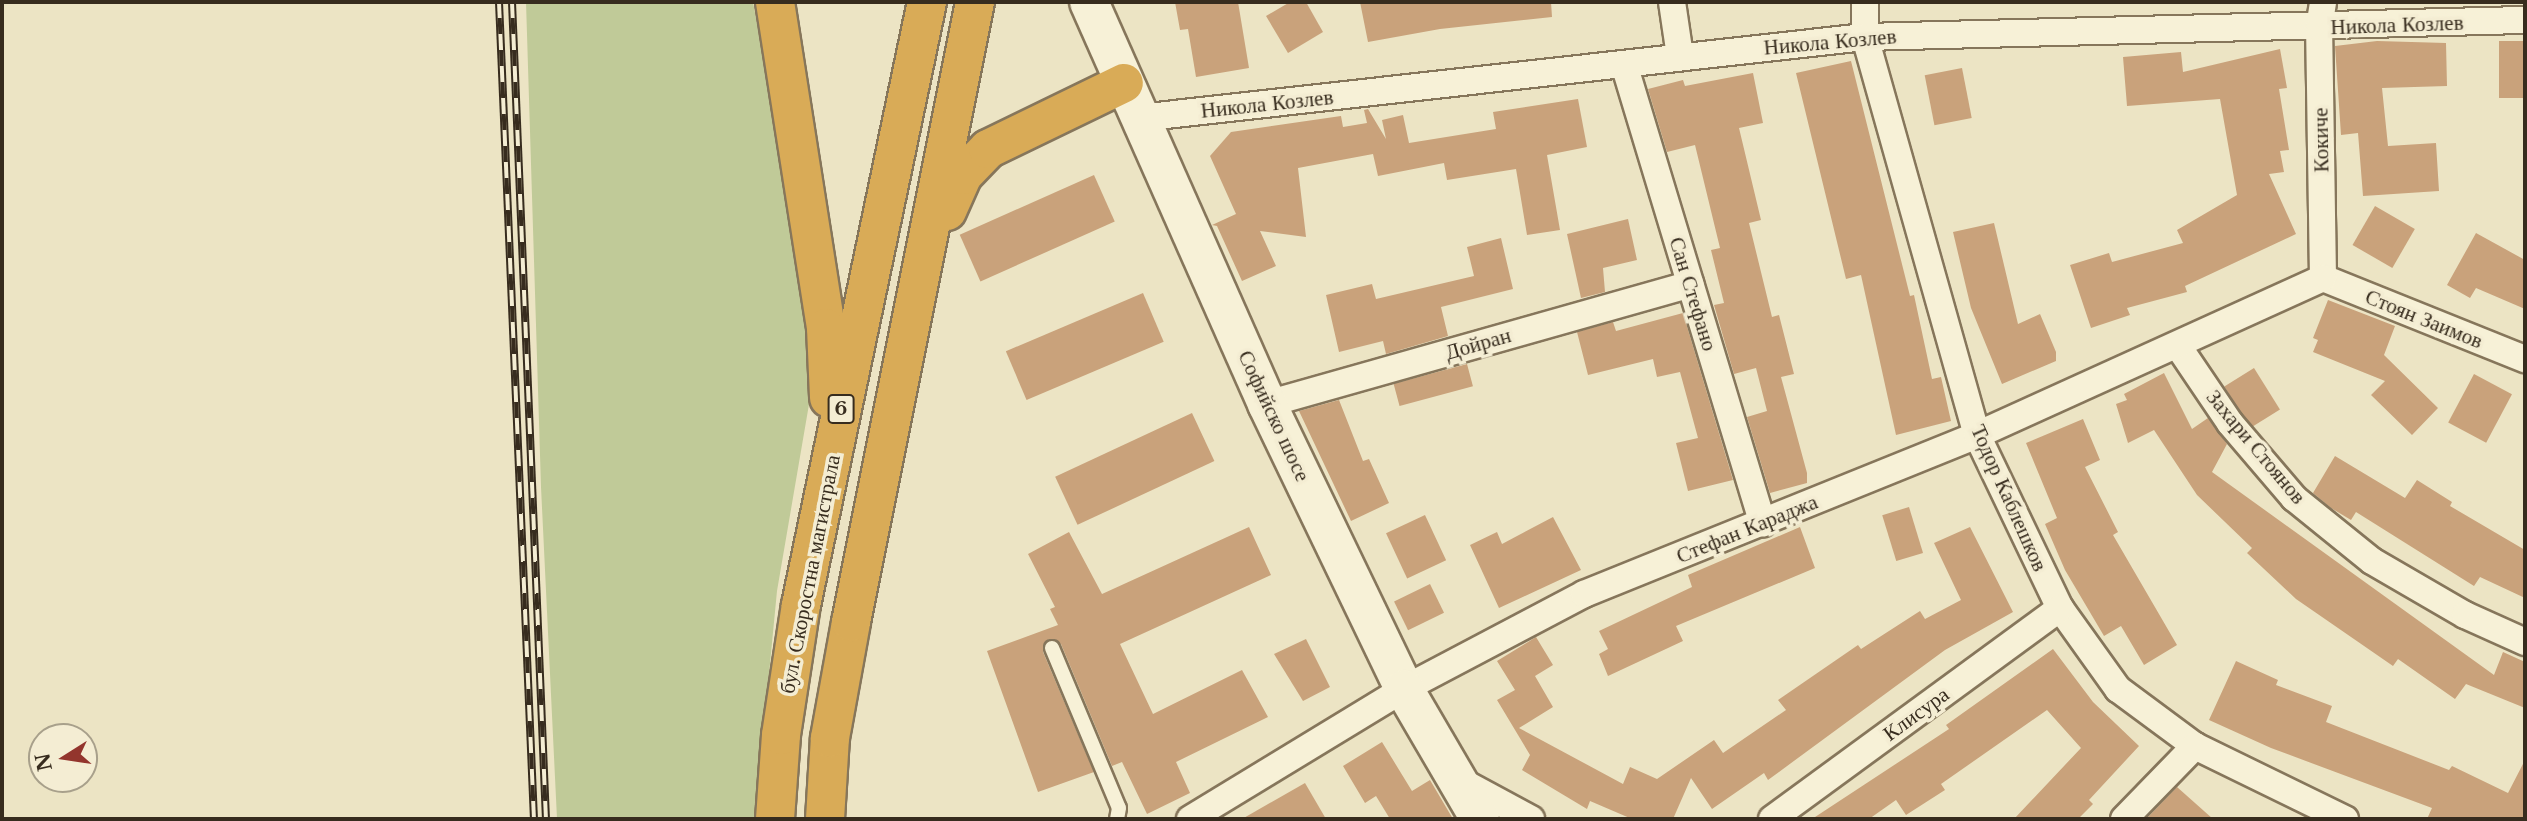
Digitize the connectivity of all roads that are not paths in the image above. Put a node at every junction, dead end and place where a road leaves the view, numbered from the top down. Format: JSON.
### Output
{"nodes":[{"id":1,"x":775,"y":2,"type":"edge"},
{"id":2,"x":927,"y":2,"type":"edge"},
{"id":3,"x":975,"y":2,"type":"edge"},
{"id":4,"x":1089,"y":2,"type":"edge"},
{"id":5,"x":1672,"y":2,"type":"edge"},
{"id":6,"x":1865,"y":2,"type":"edge"},
{"id":7,"x":2323,"y":2,"type":"edge"},
{"id":8,"x":2525,"y":20,"type":"edge"},
{"id":9,"x":2319,"y":29,"type":"junction"},
{"id":10,"x":1865,"y":37,"type":"junction"},
{"id":11,"x":1680,"y":56,"type":"junction"},
{"id":12,"x":1624,"y":64,"type":"junction"},
{"id":13,"x":1124,"y":83,"type":"junction"},
{"id":14,"x":1139,"y":118,"type":"junction"},
{"id":15,"x":2323,"y":278,"type":"junction"},
{"id":16,"x":1690,"y":284,"type":"junction"},
{"id":17,"x":914,"y":310,"type":"junction"},
{"id":18,"x":2178,"y":346,"type":"junction"},
{"id":19,"x":2525,"y":359,"type":"edge"},
{"id":20,"x":1267,"y":404,"type":"junction"},
{"id":21,"x":1978,"y":435,"type":"junction"},
{"id":22,"x":830,"y":464,"type":"junction"},
{"id":23,"x":1763,"y":523,"type":"junction"},
{"id":24,"x":2060,"y":608,"type":"junction"},
{"id":25,"x":2525,"y":642,"type":"edge"},
{"id":26,"x":1052,"y":648,"type":"dead end"},
{"id":27,"x":1404,"y":689,"type":"junction"},
{"id":28,"x":2195,"y":746,"type":"junction"},
{"id":29,"x":1454,"y":777,"type":"junction"},
{"id":30,"x":1234,"y":809,"type":"edge"},
{"id":31,"x":775,"y":819,"type":"edge"},
{"id":32,"x":825,"y":819,"type":"edge"},
{"id":33,"x":1118,"y":819,"type":"edge"},
{"id":34,"x":1191,"y":819,"type":"edge"},
{"id":35,"x":1480,"y":819,"type":"edge"},
{"id":36,"x":1531,"y":819,"type":"edge"},
{"id":37,"x":1772,"y":819,"type":"edge"},
{"id":38,"x":2124,"y":819,"type":"edge"},
{"id":39,"x":2345,"y":819,"type":"edge"}],
"edges":[{"from":1,"to":22,"type":"highway"},
{"from":2,"to":22,"type":"highway","name":"бул. Скоростна магистрала","number":"6"},
{"from":3,"to":17,"type":"highway"},
{"from":4,"to":13,"type":"main road","name":"Софийско шосе"},
{"from":5,"to":11,"type":"street"},
{"from":6,"to":10,"type":"street","name":"Тодор Каблешков"},
{"from":7,"to":9,"type":"street","name":"Кокиче"},
{"from":8,"to":9,"type":"street","name":"Никола Козлев"},
{"from":9,"to":10,"type":"street","name":"Никола Козлев"},
{"from":9,"to":15,"type":"street","name":"Кокиче"},
{"from":10,"to":11,"type":"street","name":"Никола Козлев"},
{"from":10,"to":21,"type":"street","name":"Тодор Каблешков"},
{"from":11,"to":12,"type":"street","name":"Никола Козлев"},
{"from":12,"to":14,"type":"street","name":"Никола Козлев"},
{"from":12,"to":16,"type":"street","name":"Сан Стефано"},
{"from":13,"to":14,"type":"main road","name":"Софийско шосе"},
{"from":13,"to":17,"type":"highway"},
{"from":14,"to":20,"type":"main road","name":"Софийско шосе"},
{"from":15,"to":18,"type":"street","name":"Стефан Караджа"},
{"from":15,"to":19,"type":"street","name":"Стоян Заимов"},
{"from":16,"to":20,"type":"street","name":"Дойран"},
{"from":16,"to":23,"type":"street","name":"Сан Стефано"},
{"from":17,"to":32,"type":"highway"},
{"from":18,"to":21,"type":"street","name":"Стефан Караджа"},
{"from":18,"to":25,"type":"street","name":"Захари Стоянов"},
{"from":20,"to":27,"type":"main road","name":"Софийско шосе"},
{"from":21,"to":23,"type":"street","name":"Стефан Караджа"},
{"from":21,"to":24,"type":"street","name":"Тодор Каблешков"},
{"from":22,"to":31,"type":"highway","name":"бул. Скоростна магистрала","number":"6"},
{"from":23,"to":27,"type":"street","name":"Стефан Караджа"},
{"from":24,"to":28,"type":"street","name":"Тодор Каблешков"},
{"from":24,"to":37,"type":"street","name":"Клисура"},
{"from":26,"to":33,"type":"lane"},
{"from":27,"to":29,"type":"main road","name":"Софийско шосе"},
{"from":27,"to":30,"type":"street","name":"Стефан Караджа"},
{"from":28,"to":38,"type":"street"},
{"from":28,"to":39,"type":"street","name":"Тодор Каблешков"},
{"from":29,"to":35,"type":"main road","name":"Софийско шосе"},
{"from":29,"to":36,"type":"street"},
{"from":30,"to":34,"type":"street","name":"Стефан Караджа"}]}
